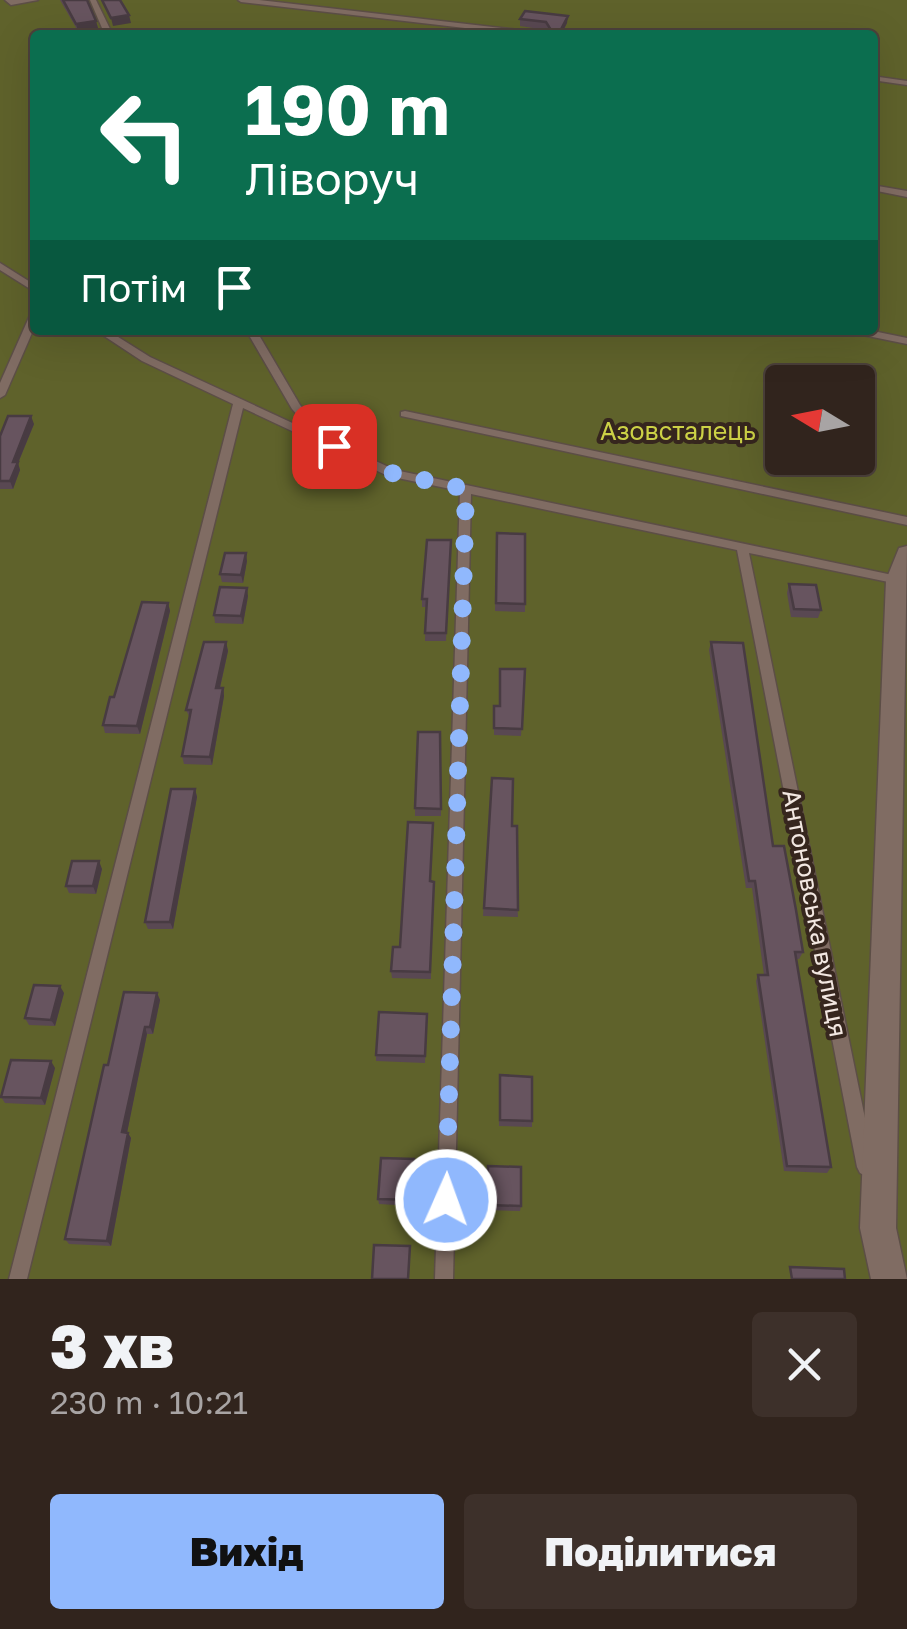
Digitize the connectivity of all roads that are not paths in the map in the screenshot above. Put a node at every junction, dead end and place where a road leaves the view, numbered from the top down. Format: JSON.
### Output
{"nodes":[{"id":1,"x":8,"y":0,"type":"edge"},
{"id":2,"x":35,"y":0,"type":"edge"},
{"id":3,"x":93,"y":0,"type":"edge"},
{"id":4,"x":241,"y":0,"type":"edge"},
{"id":5,"x":107,"y":30,"type":"edge"},
{"id":6,"x":501,"y":30,"type":"edge"},
{"id":7,"x":878,"y":79,"type":"edge"},
{"id":8,"x":907,"y":84,"type":"edge"},
{"id":9,"x":878,"y":188,"type":"edge"},
{"id":10,"x":907,"y":194,"type":"edge"},
{"id":11,"x":0,"y":266,"type":"edge"},
{"id":12,"x":30,"y":286,"type":"edge"},
{"id":13,"x":30,"y":326,"type":"edge"},
{"id":14,"x":108,"y":335,"type":"edge"},
{"id":15,"x":254,"y":335,"type":"edge"},
{"id":16,"x":878,"y":335,"type":"edge"},
{"id":17,"x":907,"y":341,"type":"edge"},
{"id":18,"x":0,"y":395,"type":"edge"},
{"id":19,"x":238,"y":402,"type":"junction"},
{"id":20,"x":405,"y":414,"type":"dead end"},
{"id":21,"x":334,"y":446,"type":"junction"},
{"id":22,"x":466,"y":489,"type":"junction"},
{"id":23,"x":907,"y":521,"type":"edge"},
{"id":24,"x":742,"y":547,"type":"junction"},
{"id":25,"x":904,"y":572,"type":"edge"},
{"id":26,"x":878,"y":1228,"type":"junction"},
{"id":27,"x":18,"y":1279,"type":"edge"},
{"id":28,"x":444,"y":1279,"type":"edge"},
{"id":29,"x":889,"y":1279,"type":"edge"}],
"edges":[{"from":1,"to":2,"type":"lane"},
{"from":3,"to":5,"type":"lane"},
{"from":4,"to":6,"type":"lane"},
{"from":7,"to":8,"type":"lane"},
{"from":9,"to":10,"type":"lane"},
{"from":11,"to":12,"type":"lane"},
{"from":13,"to":18,"type":"lane"},
{"from":14,"to":19,"type":"lane"},
{"from":15,"to":21,"type":"lane"},
{"from":16,"to":17,"type":"lane"},
{"from":19,"to":21,"type":"lane"},
{"from":19,"to":27,"type":"lane"},
{"from":20,"to":23,"type":"lane"},
{"from":21,"to":22,"type":"lane"},
{"from":22,"to":24,"type":"lane"},
{"from":22,"to":28,"type":"lane"},
{"from":24,"to":25,"type":"lane"},
{"from":24,"to":26,"type":"lane","name":"Антоновська вулиця"},
{"from":25,"to":26,"type":"street"},
{"from":26,"to":29,"type":"street","name":"Антоновська вулиця"}]}
